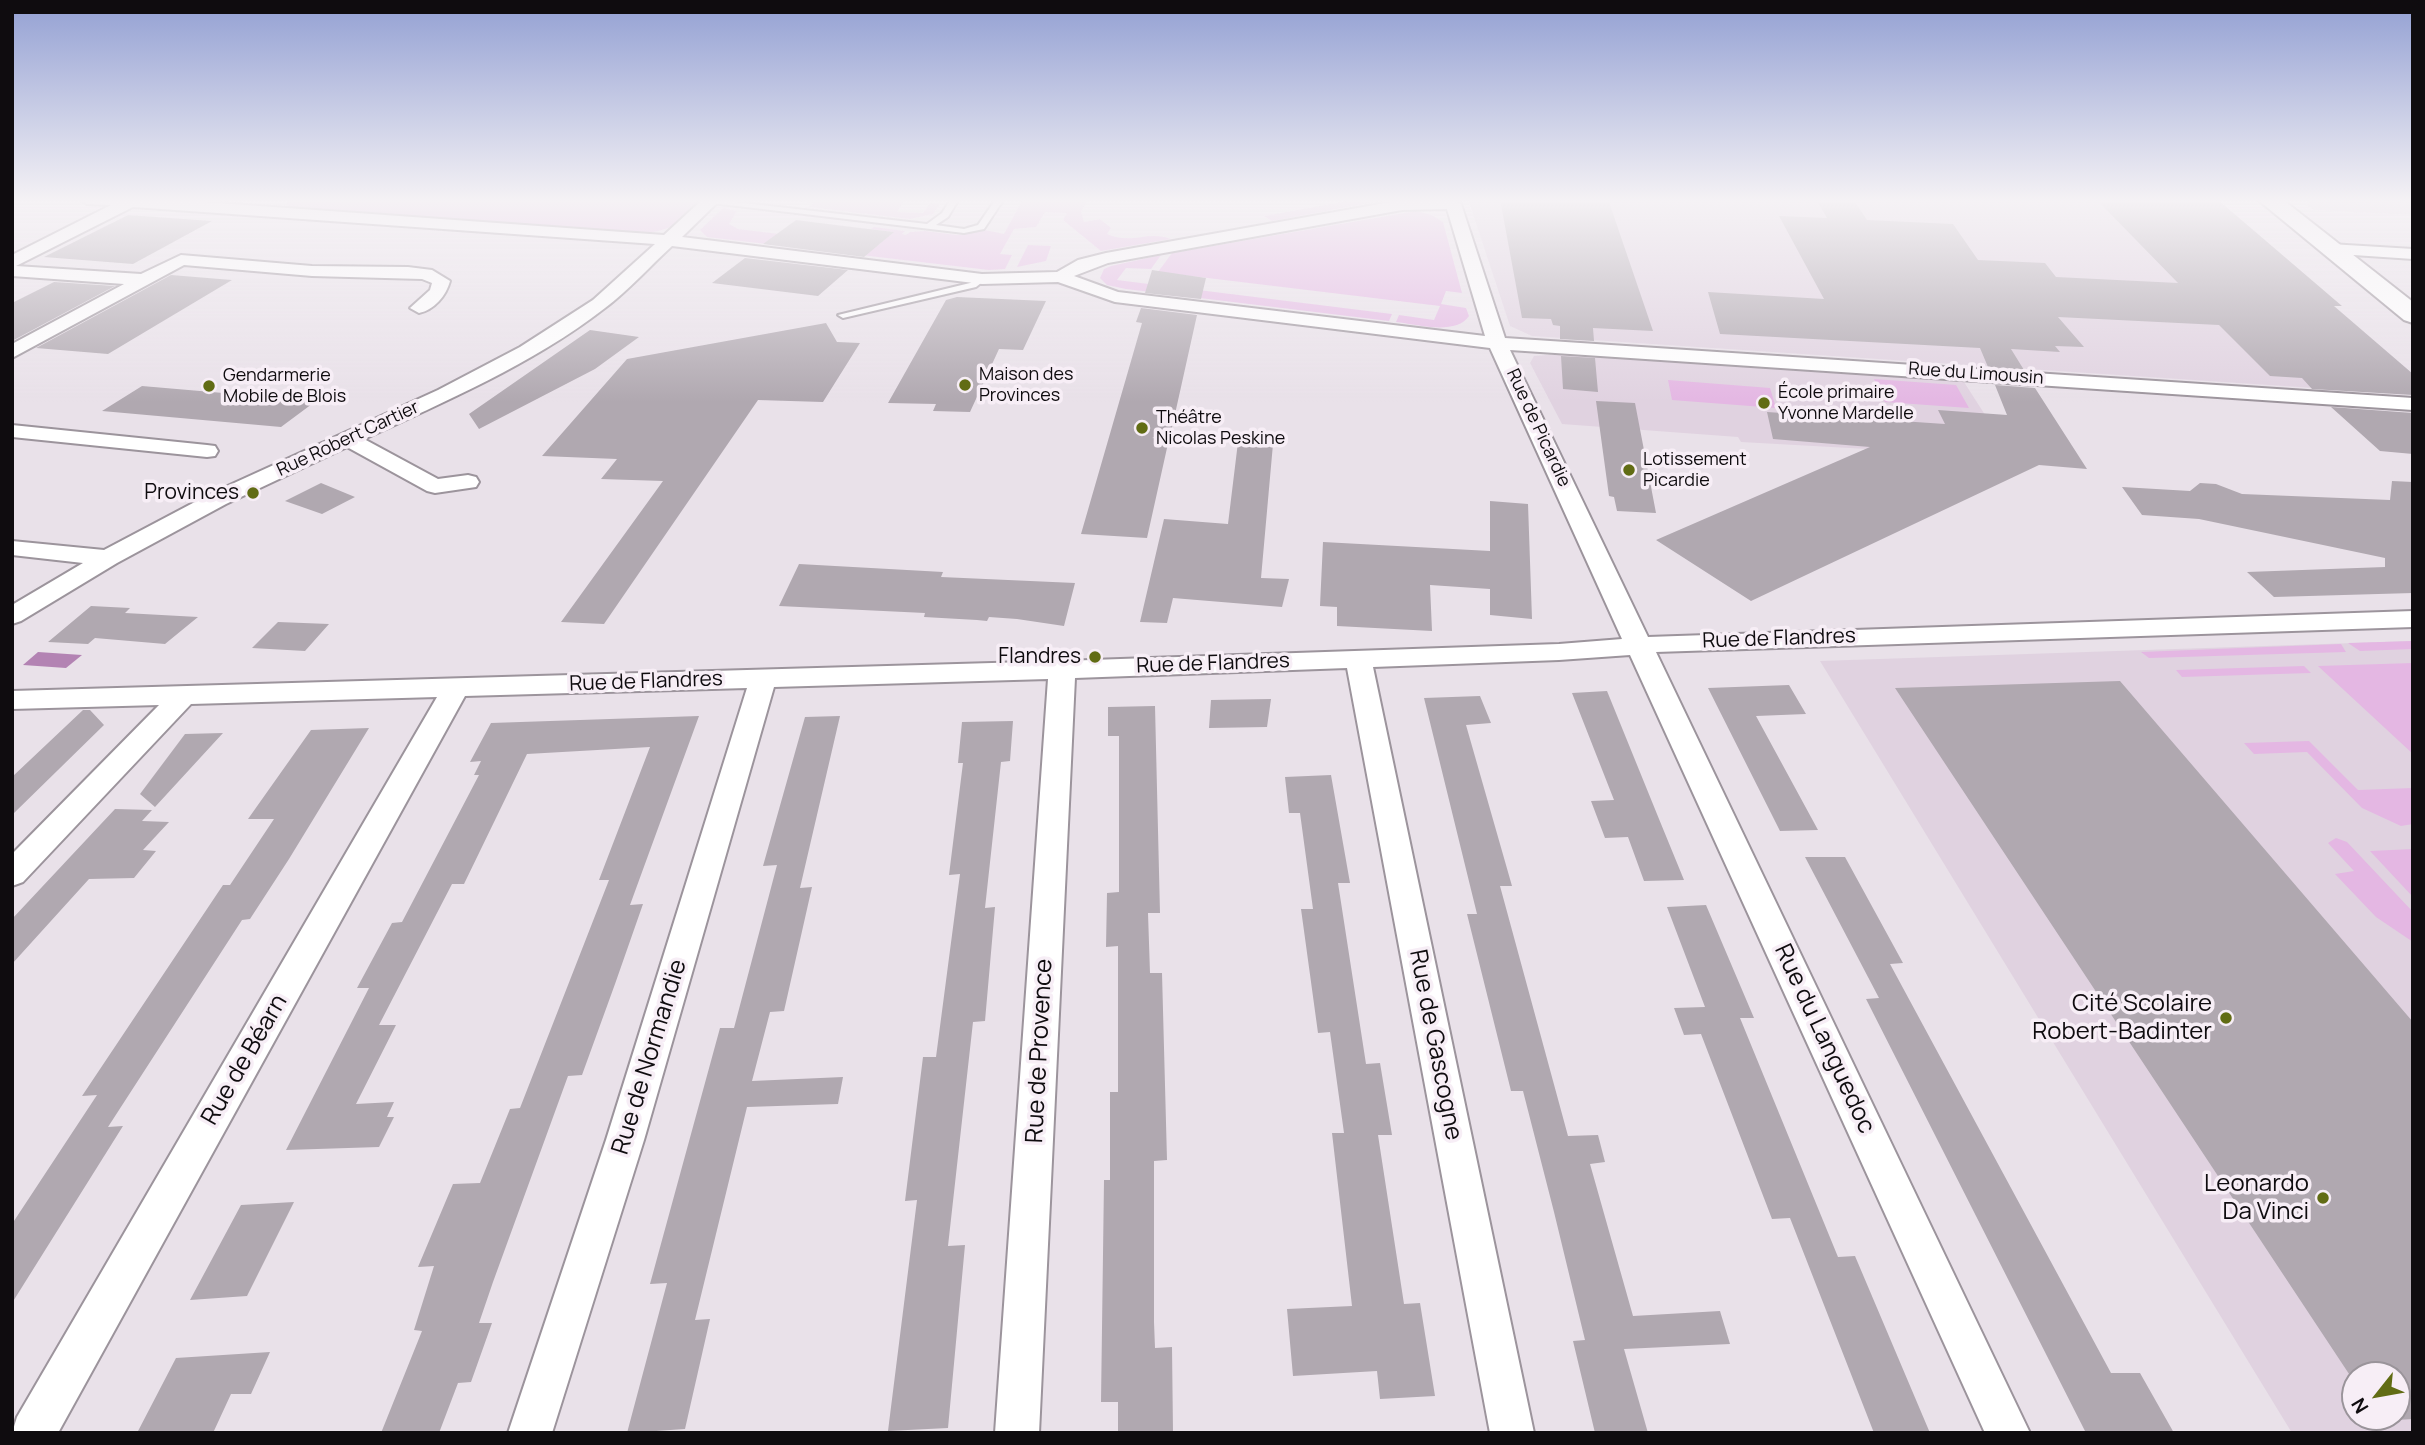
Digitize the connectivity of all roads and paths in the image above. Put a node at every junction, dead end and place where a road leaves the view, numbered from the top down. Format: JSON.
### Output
{"nodes":[{"id":1,"x":170,"y":266,"type":"edge"},
{"id":2,"x":258,"y":266,"type":"edge"},
{"id":3,"x":641,"y":266,"type":"edge"},
{"id":4,"x":879,"y":266,"type":"edge"},
{"id":5,"x":1080,"y":266,"type":"edge"},
{"id":6,"x":1474,"y":266,"type":"edge"},
{"id":7,"x":2352,"y":266,"type":"edge"},
{"id":8,"x":12,"y":271,"type":"edge"},
{"id":9,"x":1059,"y":278,"type":"junction"},
{"id":10,"x":982,"y":279,"type":"junction"},
{"id":11,"x":146,"y":280,"type":"junction"},
{"id":12,"x":419,"y":308,"type":"dead end"},
{"id":13,"x":843,"y":315,"type":"dead end"},
{"id":14,"x":2413,"y":315,"type":"edge"},
{"id":15,"x":1497,"y":343,"type":"junction"},
{"id":16,"x":12,"y":352,"type":"edge"},
{"id":17,"x":2413,"y":404,"type":"edge"},
{"id":18,"x":12,"y":431,"type":"edge"},
{"id":19,"x":349,"y":440,"type":"junction"},
{"id":20,"x":207,"y":451,"type":"dead end"},
{"id":21,"x":468,"y":482,"type":"dead end"},
{"id":22,"x":12,"y":548,"type":"edge"},
{"id":23,"x":108,"y":558,"type":"junction"},
{"id":24,"x":12,"y":616,"type":"edge"},
{"id":25,"x":2413,"y":619,"type":"edge"},
{"id":26,"x":1640,"y":646,"type":"junction"},
{"id":27,"x":1358,"y":658,"type":"junction"},
{"id":28,"x":1062,"y":670,"type":"junction"},
{"id":29,"x":763,"y":679,"type":"junction"},
{"id":30,"x":456,"y":688,"type":"junction"},
{"id":31,"x":184,"y":695,"type":"junction"},
{"id":32,"x":12,"y":700,"type":"edge"},
{"id":33,"x":12,"y":874,"type":"edge"},
{"id":34,"x":33,"y":1433,"type":"edge"},
{"id":35,"x":530,"y":1433,"type":"edge"},
{"id":36,"x":1017,"y":1433,"type":"edge"},
{"id":37,"x":1512,"y":1433,"type":"edge"},
{"id":38,"x":2008,"y":1433,"type":"edge"}],
"edges":[{"from":1,"to":11,"type":"street"},
{"from":2,"to":12,"type":"street"},
{"from":3,"to":19,"type":"street","name":"Rue Robert Cartier"},
{"from":4,"to":10,"type":"street"},
{"from":5,"to":9,"type":"street"},
{"from":6,"to":15,"type":"street","name":"Rue de Picardie"},
{"from":7,"to":14,"type":"main road"},
{"from":8,"to":11,"type":"street"},
{"from":9,"to":10,"type":"street"},
{"from":9,"to":15,"type":"street","name":"Rue du Limousin"},
{"from":10,"to":13,"type":"lane"},
{"from":11,"to":16,"type":"street"},
{"from":15,"to":17,"type":"street","name":"Rue du Limousin"},
{"from":15,"to":26,"type":"street","name":"Rue de Picardie"},
{"from":18,"to":20,"type":"street"},
{"from":19,"to":21,"type":"street"},
{"from":19,"to":23,"type":"street","name":"Rue Robert Cartier"},
{"from":22,"to":23,"type":"street"},
{"from":23,"to":24,"type":"street","name":"Rue Robert Cartier"},
{"from":25,"to":26,"type":"street","name":"Rue de Flandres"},
{"from":26,"to":27,"type":"street","name":"Rue de Flandres"},
{"from":26,"to":38,"type":"street","name":"Rue du Languedoc"},
{"from":27,"to":28,"type":"street","name":"Rue de Flandres"},
{"from":27,"to":37,"type":"street","name":"Rue de Gascogne"},
{"from":28,"to":29,"type":"street","name":"Rue de Flandres"},
{"from":28,"to":36,"type":"street","name":"Rue de Provence"},
{"from":29,"to":30,"type":"street","name":"Rue de Flandres"},
{"from":29,"to":35,"type":"street","name":"Rue de Normandie"},
{"from":30,"to":31,"type":"street","name":"Rue de Flandres"},
{"from":30,"to":34,"type":"street","name":"Rue de Béarn"},
{"from":31,"to":32,"type":"street","name":"Rue de Flandres"},
{"from":31,"to":33,"type":"street"}]}
